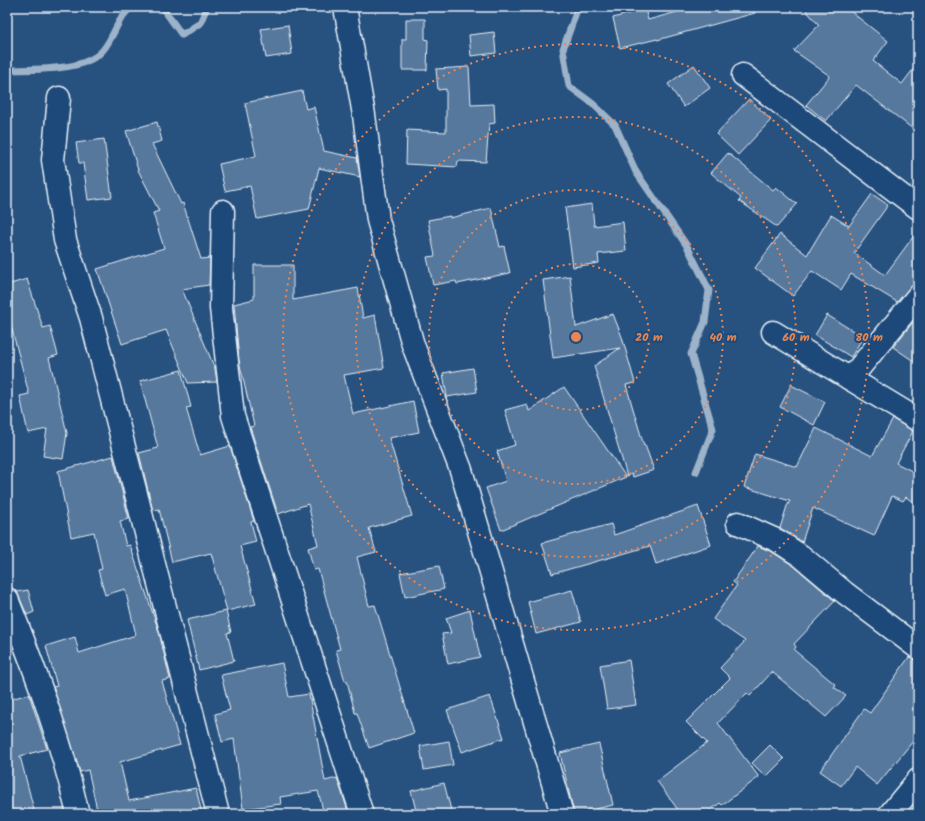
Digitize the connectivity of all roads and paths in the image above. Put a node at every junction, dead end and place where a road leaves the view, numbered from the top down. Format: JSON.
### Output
{"nodes":[{"id":1,"x":346,"y":13,"type":"edge"},
{"id":2,"x":743,"y":75,"type":"dead end"},
{"id":3,"x":59,"y":98,"type":"dead end"},
{"id":4,"x":918,"y":208,"type":"edge"},
{"id":5,"x":223,"y":211,"type":"dead end"},
{"id":6,"x":918,"y":296,"type":"edge"},
{"id":7,"x":773,"y":332,"type":"dead end"},
{"id":8,"x":850,"y":378,"type":"junction"},
{"id":9,"x":918,"y":420,"type":"edge"},
{"id":10,"x":738,"y":523,"type":"dead end"},
{"id":11,"x":7,"y":599,"type":"edge"},
{"id":12,"x":918,"y":648,"type":"edge"},
{"id":13,"x":918,"y":780,"type":"edge"},
{"id":14,"x":78,"y":814,"type":"edge"},
{"id":15,"x":218,"y":814,"type":"edge"},
{"id":16,"x":362,"y":814,"type":"edge"},
{"id":17,"x":562,"y":814,"type":"edge"},
{"id":18,"x":890,"y":814,"type":"edge"}],
"edges":[{"from":1,"to":17,"type":"street"},
{"from":2,"to":4,"type":"street"},
{"from":3,"to":15,"type":"street"},
{"from":5,"to":16,"type":"street"},
{"from":6,"to":8,"type":"street"},
{"from":7,"to":8,"type":"street"},
{"from":8,"to":9,"type":"street"},
{"from":10,"to":12,"type":"street"},
{"from":11,"to":14,"type":"street"},
{"from":13,"to":18,"type":"street"}]}
